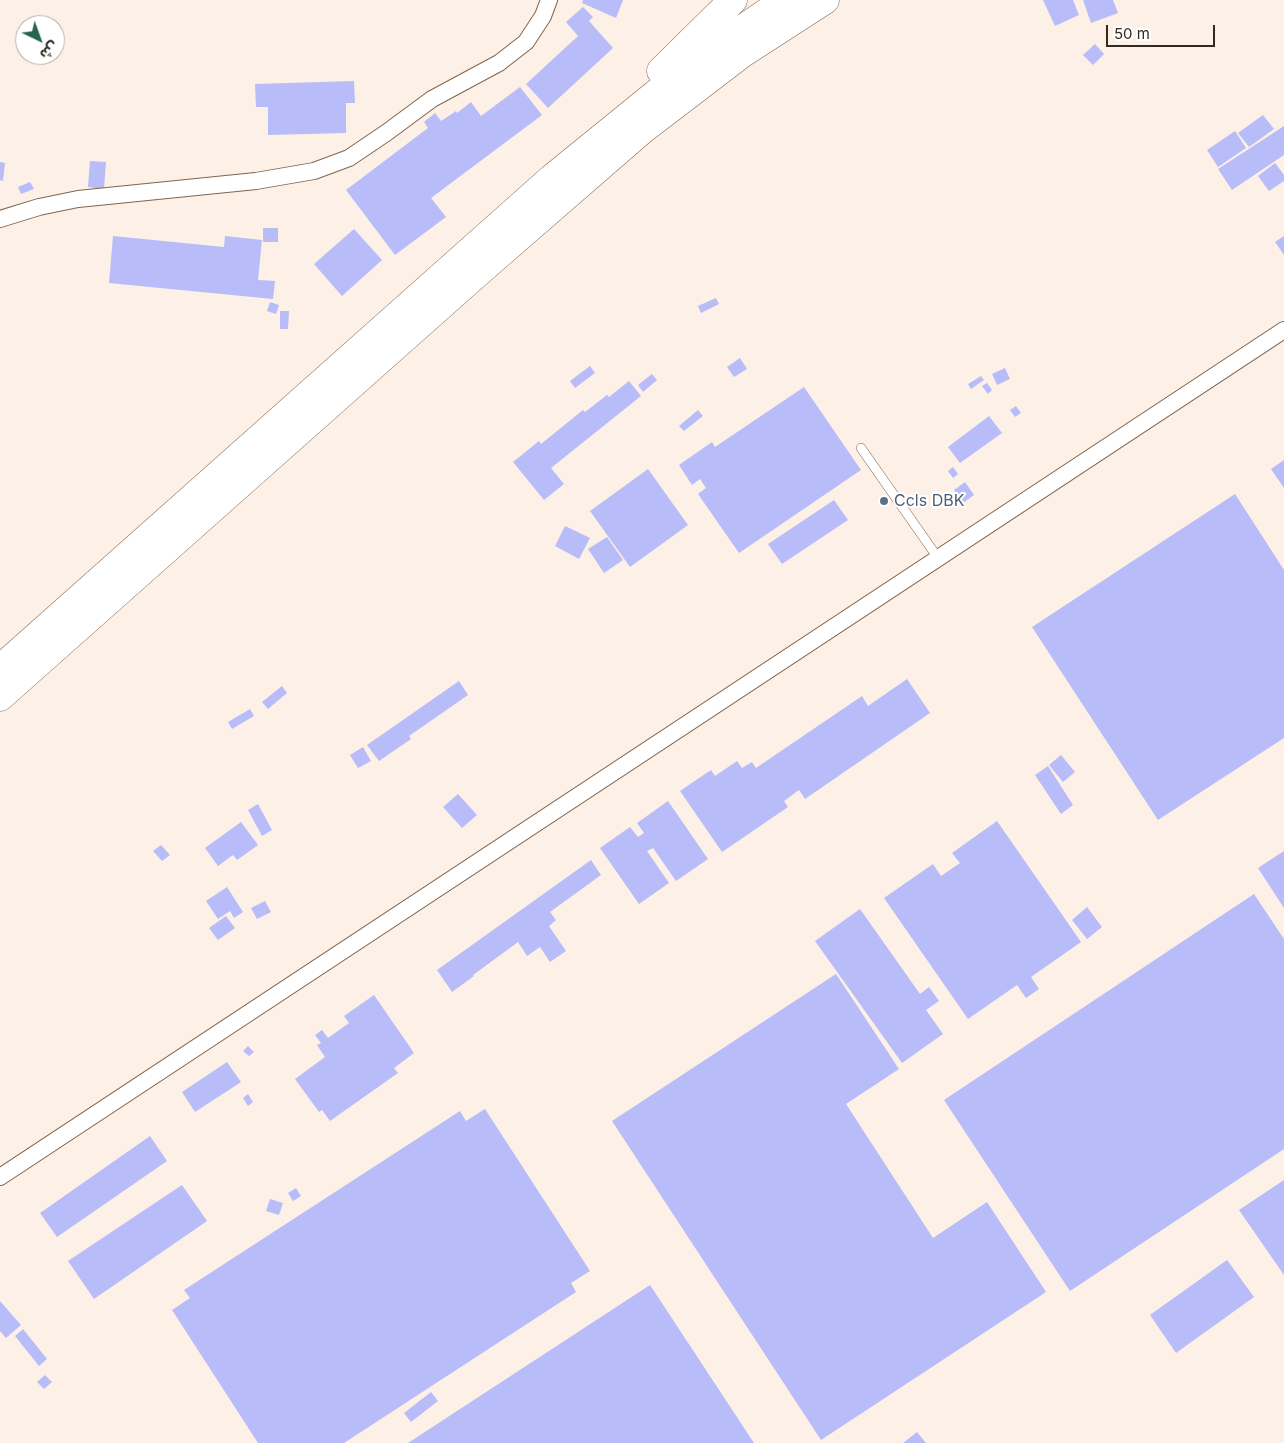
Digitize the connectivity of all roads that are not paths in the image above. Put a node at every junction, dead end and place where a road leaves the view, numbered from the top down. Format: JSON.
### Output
{"nodes":[{"id":1,"x":549,"y":0,"type":"edge"},
{"id":2,"x":733,"y":0,"type":"edge"},
{"id":3,"x":785,"y":0,"type":"edge"},
{"id":4,"x":825,"y":0,"type":"edge"},
{"id":5,"x":604,"y":137,"type":"junction"},
{"id":6,"x":0,"y":219,"type":"edge"},
{"id":7,"x":1284,"y":330,"type":"edge"},
{"id":8,"x":861,"y":448,"type":"dead end"},
{"id":9,"x":938,"y":558,"type":"junction"},
{"id":10,"x":0,"y":669,"type":"edge"},
{"id":11,"x":0,"y":697,"type":"edge"},
{"id":12,"x":0,"y":1177,"type":"edge"}],
"edges":[{"from":1,"to":6,"type":"street"},
{"from":2,"to":5,"type":"highway"},
{"from":3,"to":5,"type":"highway"},
{"from":4,"to":11,"type":"highway"},
{"from":5,"to":10,"type":"highway"},
{"from":7,"to":9,"type":"street"},
{"from":8,"to":9,"type":"lane"},
{"from":9,"to":12,"type":"street"}]}
